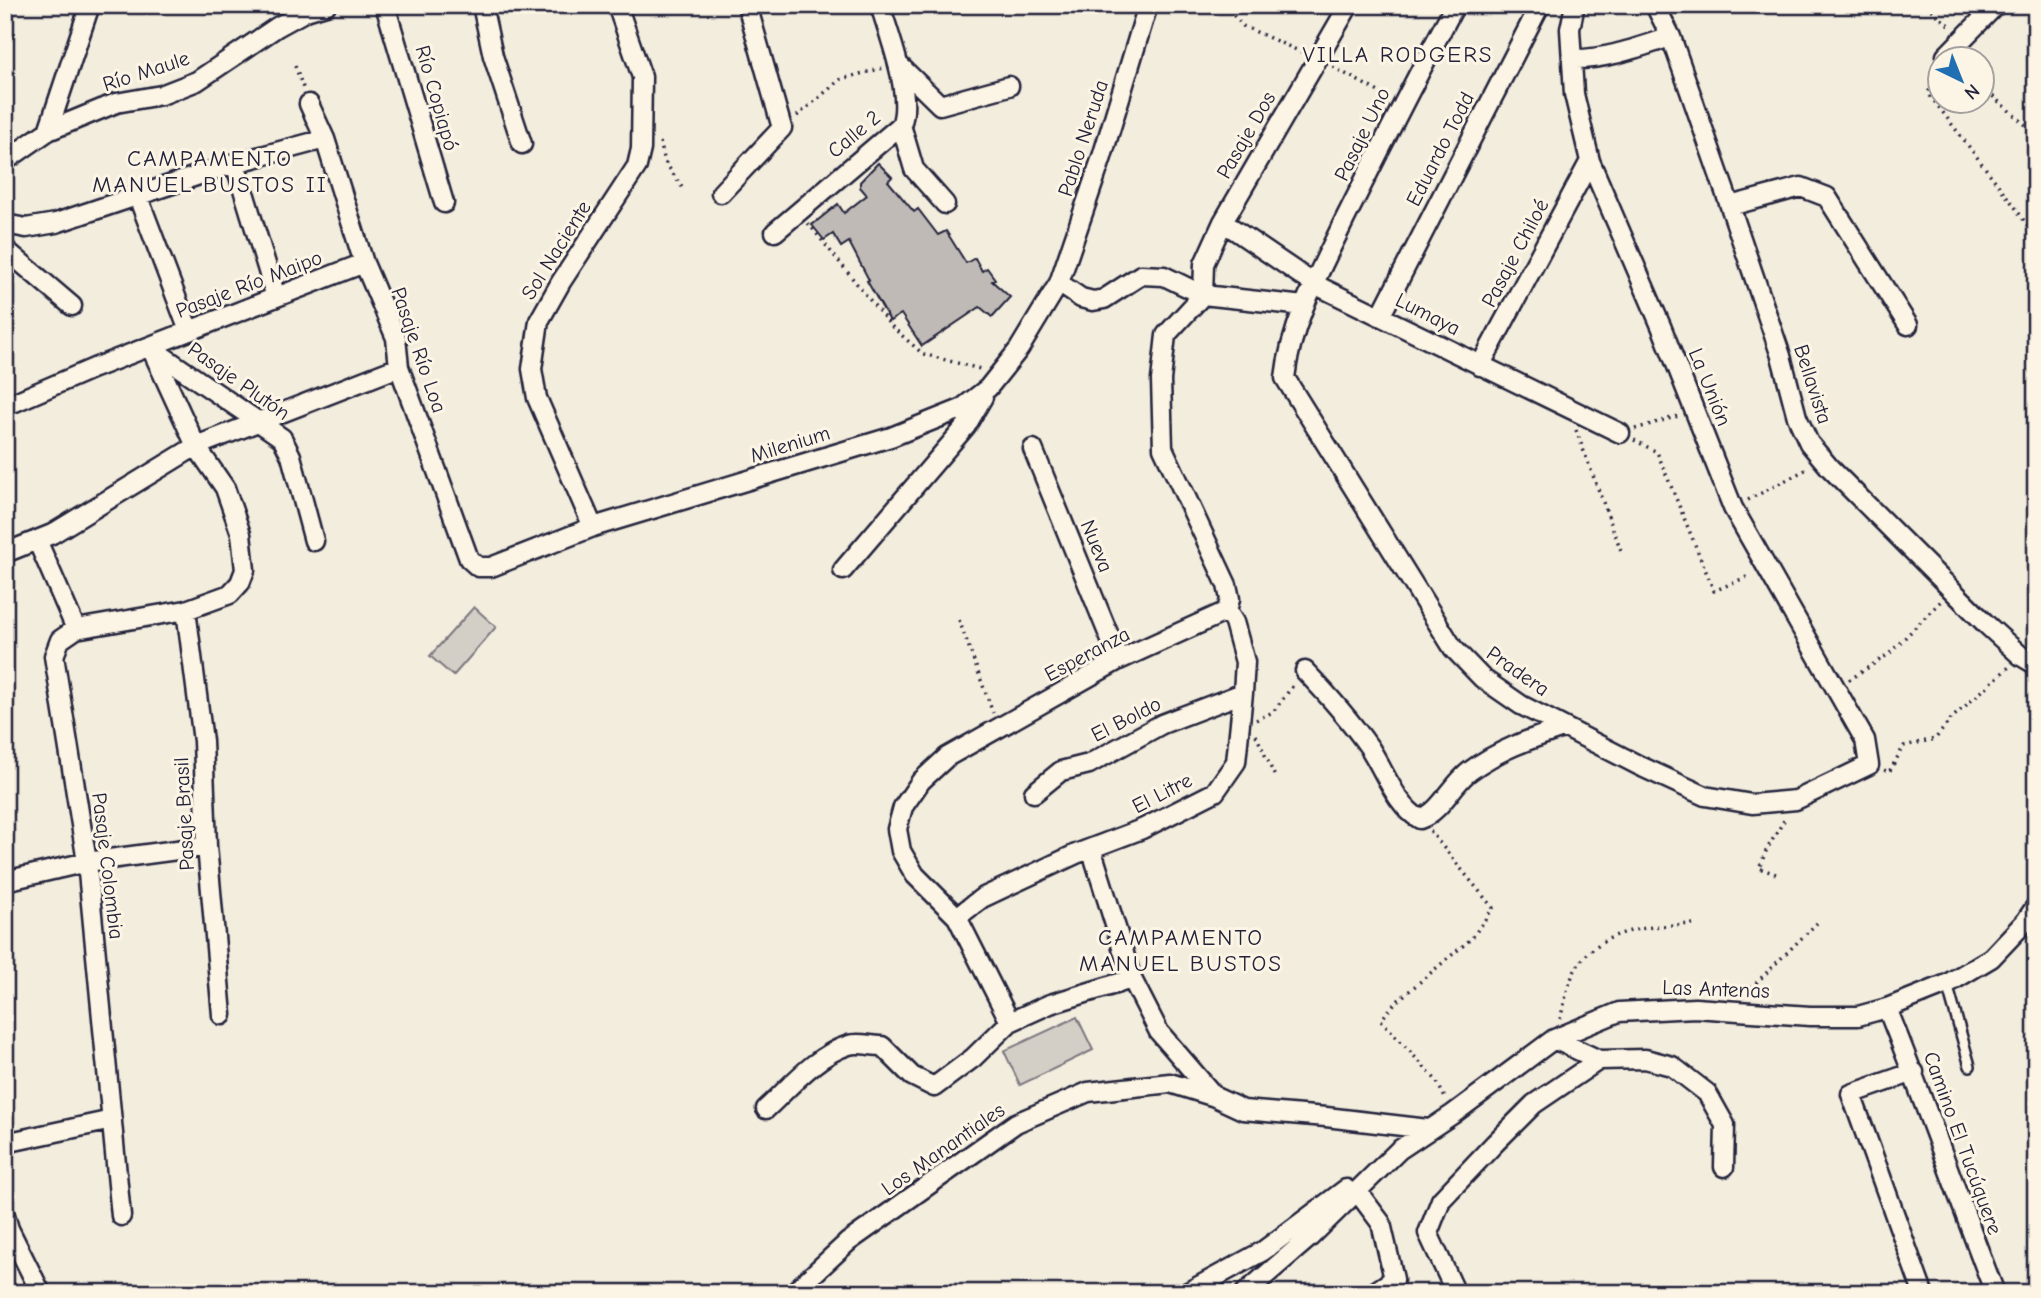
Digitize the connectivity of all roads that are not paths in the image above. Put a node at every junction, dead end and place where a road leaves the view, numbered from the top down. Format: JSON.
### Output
{"nodes":[{"id":1,"x":90,"y":5,"type":"edge"},
{"id":2,"x":326,"y":5,"type":"edge"},
{"id":3,"x":385,"y":5,"type":"edge"},
{"id":4,"x":482,"y":5,"type":"edge"},
{"id":5,"x":617,"y":5,"type":"edge"},
{"id":6,"x":747,"y":5,"type":"edge"},
{"id":7,"x":880,"y":5,"type":"edge"},
{"id":8,"x":1148,"y":5,"type":"edge"},
{"id":9,"x":1349,"y":5,"type":"edge"},
{"id":10,"x":1455,"y":5,"type":"edge"},
{"id":11,"x":1540,"y":5,"type":"edge"},
{"id":12,"x":1575,"y":5,"type":"edge"},
{"id":13,"x":1656,"y":5,"type":"edge"},
{"id":14,"x":1996,"y":5,"type":"edge"},
{"id":15,"x":1671,"y":37,"type":"junction"},
{"id":16,"x":1957,"y":46,"type":"edge"},
{"id":17,"x":1572,"y":59,"type":"junction"},
{"id":18,"x":898,"y":64,"type":"junction"},
{"id":19,"x":1009,"y":86,"type":"dead end"},
{"id":20,"x":309,"y":104,"type":"road end"},
{"id":21,"x":901,"y":125,"type":"junction"},
{"id":22,"x":48,"y":131,"type":"junction"},
{"id":23,"x":325,"y":139,"type":"junction"},
{"id":24,"x":522,"y":144,"type":"dead end"},
{"id":25,"x":5,"y":161,"type":"edge"},
{"id":26,"x":1590,"y":161,"type":"junction"},
{"id":27,"x":234,"y":163,"type":"junction"},
{"id":28,"x":721,"y":193,"type":"dead end"},
{"id":29,"x":137,"y":194,"type":"junction"},
{"id":30,"x":444,"y":203,"type":"dead end"},
{"id":31,"x":945,"y":204,"type":"dead end"},
{"id":32,"x":1730,"y":206,"type":"junction"},
{"id":33,"x":1223,"y":222,"type":"junction"},
{"id":34,"x":5,"y":224,"type":"edge"},
{"id":35,"x":775,"y":232,"type":"dead end"},
{"id":36,"x":5,"y":249,"type":"edge"},
{"id":37,"x":364,"y":263,"type":"junction"},
{"id":38,"x":1059,"y":283,"type":"junction"},
{"id":39,"x":1314,"y":284,"type":"junction"},
{"id":40,"x":1203,"y":295,"type":"junction"},
{"id":41,"x":276,"y":297,"type":"junction"},
{"id":42,"x":72,"y":306,"type":"dead end"},
{"id":43,"x":1304,"y":306,"type":"junction"},
{"id":44,"x":1381,"y":314,"type":"junction"},
{"id":45,"x":1908,"y":325,"type":"dead end"},
{"id":46,"x":189,"y":331,"type":"junction"},
{"id":47,"x":151,"y":348,"type":"junction"},
{"id":48,"x":1480,"y":366,"type":"junction"},
{"id":49,"x":399,"y":367,"type":"junction"},
{"id":50,"x":988,"y":388,"type":"junction"},
{"id":51,"x":5,"y":404,"type":"edge"},
{"id":52,"x":261,"y":421,"type":"junction"},
{"id":53,"x":1620,"y":433,"type":"road end"},
{"id":54,"x":196,"y":446,"type":"junction"},
{"id":55,"x":1033,"y":449,"type":"dead end"},
{"id":56,"x":593,"y":527,"type":"junction"},
{"id":57,"x":37,"y":540,"type":"junction"},
{"id":58,"x":314,"y":541,"type":"dead end"},
{"id":59,"x":5,"y":553,"type":"edge"},
{"id":60,"x":478,"y":567,"type":"joint"},
{"id":61,"x":843,"y":570,"type":"dead end"},
{"id":62,"x":186,"y":610,"type":"junction"},
{"id":63,"x":1227,"y":611,"type":"junction"},
{"id":64,"x":76,"y":629,"type":"junction"},
{"id":65,"x":1119,"y":660,"type":"junction"},
{"id":66,"x":2029,"y":660,"type":"edge"},
{"id":67,"x":1305,"y":671,"type":"road end"},
{"id":68,"x":1243,"y":693,"type":"junction"},
{"id":69,"x":1563,"y":728,"type":"junction"},
{"id":70,"x":1869,"y":765,"type":"joint"},
{"id":71,"x":1034,"y":793,"type":"dead end"},
{"id":72,"x":207,"y":846,"type":"junction"},
{"id":73,"x":1091,"y":849,"type":"junction"},
{"id":74,"x":87,"y":862,"type":"junction"},
{"id":75,"x":5,"y":881,"type":"edge"},
{"id":76,"x":2036,"y":906,"type":"edge"},
{"id":77,"x":957,"y":917,"type":"junction"},
{"id":78,"x":1132,"y":979,"type":"junction"},
{"id":79,"x":1947,"y":985,"type":"junction"},
{"id":80,"x":1887,"y":1009,"type":"junction"},
{"id":81,"x":222,"y":1015,"type":"dead end"},
{"id":82,"x":1010,"y":1022,"type":"junction"},
{"id":83,"x":1554,"y":1039,"type":"junction"},
{"id":84,"x":1599,"y":1060,"type":"junction"},
{"id":85,"x":1970,"y":1066,"type":"dead end"},
{"id":86,"x":1914,"y":1072,"type":"junction"},
{"id":87,"x":1215,"y":1097,"type":"junction"},
{"id":88,"x":766,"y":1109,"type":"dead end"},
{"id":89,"x":112,"y":1120,"type":"junction"},
{"id":90,"x":1428,"y":1129,"type":"junction"},
{"id":91,"x":5,"y":1143,"type":"edge"},
{"id":92,"x":1399,"y":1150,"type":"junction"},
{"id":93,"x":1724,"y":1167,"type":"dead end"},
{"id":94,"x":1357,"y":1191,"type":"junction"},
{"id":95,"x":5,"y":1215,"type":"edge"},
{"id":96,"x":121,"y":1216,"type":"dead end"},
{"id":97,"x":41,"y":1293,"type":"edge"},
{"id":98,"x":793,"y":1293,"type":"edge"},
{"id":99,"x":1186,"y":1293,"type":"edge"},
{"id":100,"x":1245,"y":1293,"type":"edge"},
{"id":101,"x":1373,"y":1293,"type":"edge"},
{"id":102,"x":1456,"y":1293,"type":"edge"},
{"id":103,"x":1923,"y":1293,"type":"edge"},
{"id":104,"x":1995,"y":1293,"type":"edge"}],
"edges":[{"from":1,"to":22,"type":"street"},
{"from":2,"to":22,"type":"street","name":"Río Maule"},
{"from":3,"to":30,"type":"street","name":"Río Copiapó"},
{"from":4,"to":24,"type":"street"},
{"from":5,"to":56,"type":"street","name":"Sol Naciente"},
{"from":6,"to":28,"type":"street"},
{"from":7,"to":18,"type":"street","name":"Calle 2"},
{"from":8,"to":38,"type":"street","name":"Pablo Neruda"},
{"from":9,"to":33,"type":"street","name":"Pasaje Dos"},
{"from":10,"to":39,"type":"street","name":"Pasaje Uno"},
{"from":11,"to":44,"type":"street","name":"Eduardo Todd"},
{"from":12,"to":17,"type":"street","name":"La Unión"},
{"from":13,"to":15,"type":"street","name":"Bellavista"},
{"from":14,"to":16,"type":"street"},
{"from":15,"to":17,"type":"street"},
{"from":15,"to":32,"type":"street","name":"Bellavista"},
{"from":17,"to":26,"type":"street","name":"La Unión"},
{"from":18,"to":19,"type":"street"},
{"from":18,"to":21,"type":"street","name":"Calle 2"},
{"from":20,"to":23,"type":"street","name":"Pasaje Río Loa"},
{"from":21,"to":31,"type":"street"},
{"from":21,"to":35,"type":"street","name":"Calle 2"},
{"from":22,"to":25,"type":"street","name":"Río Maule"},
{"from":23,"to":27,"type":"street"},
{"from":23,"to":37,"type":"street","name":"Pasaje Río Loa"},
{"from":26,"to":48,"type":"street","name":"Pasaje Chiloé"},
{"from":26,"to":70,"type":"street","name":"La Unión"},
{"from":27,"to":29,"type":"street"},
{"from":27,"to":41,"type":"street"},
{"from":29,"to":34,"type":"street"},
{"from":29,"to":46,"type":"street"},
{"from":32,"to":45,"type":"street"},
{"from":32,"to":66,"type":"street","name":"Bellavista"},
{"from":33,"to":39,"type":"street","name":"Lumaya"},
{"from":33,"to":40,"type":"street","name":"Pasaje Dos"},
{"from":36,"to":42,"type":"street"},
{"from":37,"to":41,"type":"street","name":"Pasaje Río Maipo"},
{"from":37,"to":49,"type":"street","name":"Pasaje Río Loa"},
{"from":38,"to":40,"type":"street"},
{"from":38,"to":50,"type":"street","name":"Milenium"},
{"from":39,"to":43,"type":"street","name":"Pradera"},
{"from":39,"to":44,"type":"street","name":"Lumaya"},
{"from":40,"to":43,"type":"street"},
{"from":40,"to":63,"type":"street"},
{"from":41,"to":46,"type":"street","name":"Pasaje Río Maipo"},
{"from":43,"to":69,"type":"street","name":"Pradera"},
{"from":44,"to":48,"type":"street","name":"Lumaya"},
{"from":46,"to":47,"type":"street","name":"Pasaje Río Maipo"},
{"from":47,"to":51,"type":"street","name":"Pasaje Río Maipo"},
{"from":47,"to":52,"type":"street","name":"Pasaje Plutón"},
{"from":47,"to":54,"type":"street"},
{"from":48,"to":53,"type":"street","name":"Lumaya"},
{"from":49,"to":52,"type":"street"},
{"from":49,"to":60,"type":"street","name":"Pasaje Río Loa"},
{"from":50,"to":56,"type":"street","name":"Milenium"},
{"from":50,"to":61,"type":"street"},
{"from":52,"to":54,"type":"street"},
{"from":52,"to":58,"type":"street","name":"Pasaje Plutón"},
{"from":54,"to":57,"type":"street"},
{"from":54,"to":62,"type":"street"},
{"from":55,"to":65,"type":"street","name":"Nueva"},
{"from":56,"to":60,"type":"street","name":"Milenium"},
{"from":57,"to":59,"type":"street"},
{"from":57,"to":64,"type":"street"},
{"from":62,"to":64,"type":"street"},
{"from":62,"to":72,"type":"street","name":"Pasaje Brasil"},
{"from":63,"to":65,"type":"street","name":"Esperanza"},
{"from":63,"to":68,"type":"street","name":"El Litre"},
{"from":64,"to":74,"type":"street","name":"Pasaje Colombia"},
{"from":65,"to":77,"type":"street","name":"Esperanza"},
{"from":67,"to":69,"type":"street"},
{"from":68,"to":71,"type":"street","name":"El Boldo"},
{"from":68,"to":73,"type":"street","name":"El Litre"},
{"from":69,"to":70,"type":"street","name":"Pradera"},
{"from":72,"to":74,"type":"street"},
{"from":72,"to":81,"type":"street","name":"Pasaje Brasil"},
{"from":73,"to":77,"type":"street","name":"El Litre"},
{"from":73,"to":78,"type":"street"},
{"from":74,"to":75,"type":"street"},
{"from":74,"to":89,"type":"street","name":"Pasaje Colombia"},
{"from":76,"to":79,"type":"street","name":"Las Antenas"},
{"from":77,"to":82,"type":"street","name":"Esperanza"},
{"from":78,"to":82,"type":"street"},
{"from":78,"to":87,"type":"street"},
{"from":79,"to":80,"type":"street","name":"Las Antenas"},
{"from":79,"to":85,"type":"lane"},
{"from":80,"to":83,"type":"street","name":"Las Antenas"},
{"from":80,"to":86,"type":"street","name":"Camino El Tucúquere"},
{"from":82,"to":88,"type":"street"},
{"from":83,"to":84,"type":"street"},
{"from":83,"to":90,"type":"street","name":"Las Antenas"},
{"from":84,"to":93,"type":"street"},
{"from":84,"to":102,"type":"street"},
{"from":86,"to":103,"type":"street"},
{"from":86,"to":104,"type":"street","name":"Camino El Tucúquere"},
{"from":87,"to":90,"type":"street","name":"Los Manantiales"},
{"from":87,"to":98,"type":"street","name":"Los Manantiales"},
{"from":89,"to":91,"type":"street"},
{"from":89,"to":96,"type":"street","name":"Pasaje Colombia"},
{"from":90,"to":92,"type":"street","name":"Las Antenas"},
{"from":92,"to":94,"type":"street","name":"Las Antenas"},
{"from":92,"to":99,"type":"street","name":"Las Antenas"},
{"from":94,"to":100,"type":"street","name":"Las Antenas"},
{"from":94,"to":101,"type":"street"},
{"from":95,"to":97,"type":"street"}]}
